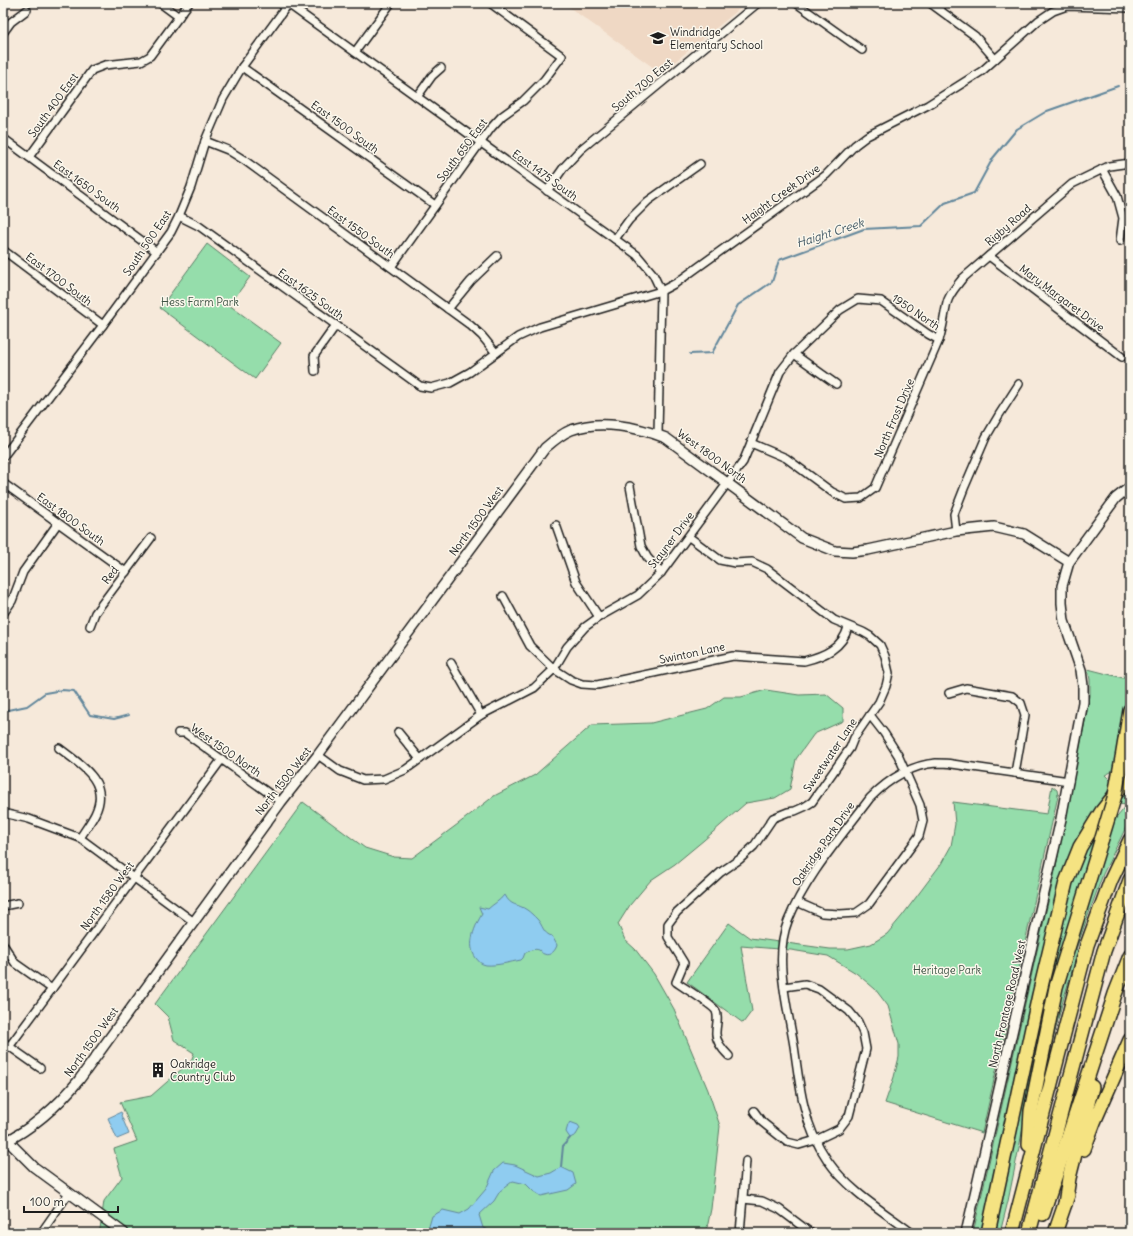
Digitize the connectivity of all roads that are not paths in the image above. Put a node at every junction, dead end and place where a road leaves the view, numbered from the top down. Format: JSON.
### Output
{"nodes":[{"id":1,"x":160,"y":3,"type":"edge"},
{"id":2,"x":189,"y":3,"type":"edge"},
{"id":3,"x":288,"y":3,"type":"edge"},
{"id":4,"x":391,"y":3,"type":"edge"},
{"id":5,"x":490,"y":3,"type":"edge"},
{"id":6,"x":758,"y":3,"type":"edge"},
{"id":7,"x":796,"y":3,"type":"edge"},
{"id":8,"x":930,"y":3,"type":"edge"},
{"id":9,"x":939,"y":6,"type":"edge"},
{"id":10,"x":1130,"y":8,"type":"edge"},
{"id":11,"x":27,"y":10,"type":"dead end"},
{"id":12,"x":179,"y":17,"type":"junction"},
{"id":13,"x":3,"y":33,"type":"edge"},
{"id":14,"x":862,"y":50,"type":"dead end"},
{"id":15,"x":355,"y":52,"type":"junction"},
{"id":16,"x":996,"y":59,"type":"junction"},
{"id":17,"x":242,"y":67,"type":"junction"},
{"id":18,"x":441,"y":68,"type":"dead end"},
{"id":19,"x":417,"y":97,"type":"junction"},
{"id":20,"x":3,"y":138,"type":"edge"},
{"id":21,"x":205,"y":140,"type":"junction"},
{"id":22,"x":480,"y":142,"type":"junction"},
{"id":23,"x":29,"y":157,"type":"junction"},
{"id":24,"x":1130,"y":163,"type":"edge"},
{"id":25,"x":700,"y":164,"type":"dead end"},
{"id":26,"x":1102,"y":169,"type":"junction"},
{"id":27,"x":547,"y":191,"type":"junction"},
{"id":28,"x":435,"y":205,"type":"junction"},
{"id":29,"x":179,"y":216,"type":"junction"},
{"id":30,"x":615,"y":239,"type":"junction"},
{"id":31,"x":1120,"y":241,"type":"dead end"},
{"id":32,"x":3,"y":250,"type":"edge"},
{"id":33,"x":157,"y":252,"type":"junction"},
{"id":34,"x":497,"y":256,"type":"dead end"},
{"id":35,"x":989,"y":256,"type":"junction"},
{"id":36,"x":390,"y":267,"type":"junction"},
{"id":37,"x":661,"y":291,"type":"junction"},
{"id":38,"x":858,"y":299,"type":"joint"},
{"id":39,"x":448,"y":309,"type":"junction"},
{"id":40,"x":103,"y":325,"type":"junction"},
{"id":41,"x":336,"y":325,"type":"junction"},
{"id":42,"x":939,"y":340,"type":"junction"},
{"id":43,"x":496,"y":353,"type":"junction"},
{"id":44,"x":794,"y":354,"type":"junction"},
{"id":45,"x":1122,"y":357,"type":"dead end"},
{"id":46,"x":315,"y":371,"type":"dead end"},
{"id":47,"x":836,"y":384,"type":"dead end"},
{"id":48,"x":1019,"y":384,"type":"dead end"},
{"id":49,"x":431,"y":388,"type":"joint"},
{"id":50,"x":572,"y":430,"type":"joint"},
{"id":51,"x":658,"y":434,"type":"junction"},
{"id":52,"x":751,"y":443,"type":"junction"},
{"id":53,"x":3,"y":457,"type":"edge"},
{"id":54,"x":728,"y":482,"type":"junction"},
{"id":55,"x":3,"y":483,"type":"edge"},
{"id":56,"x":630,"y":486,"type":"dead end"},
{"id":57,"x":1130,"y":487,"type":"edge"},
{"id":58,"x":58,"y":523,"type":"junction"},
{"id":59,"x":556,"y":525,"type":"dead end"},
{"id":60,"x":956,"y":531,"type":"junction"},
{"id":61,"x":689,"y":536,"type":"junction"},
{"id":62,"x":151,"y":538,"type":"dead end"},
{"id":63,"x":1069,"y":562,"type":"junction"},
{"id":64,"x":126,"y":572,"type":"junction"},
{"id":65,"x":661,"y":573,"type":"junction"},
{"id":66,"x":503,"y":596,"type":"dead end"},
{"id":67,"x":3,"y":614,"type":"edge"},
{"id":68,"x":599,"y":617,"type":"junction"},
{"id":69,"x":90,"y":626,"type":"dead end"},
{"id":70,"x":848,"y":627,"type":"junction"},
{"id":71,"x":451,"y":664,"type":"dead end"},
{"id":72,"x":554,"y":669,"type":"junction"},
{"id":73,"x":950,"y":694,"type":"dead end"},
{"id":74,"x":1130,"y":710,"type":"edge"},
{"id":75,"x":481,"y":715,"type":"junction"},
{"id":76,"x":870,"y":715,"type":"junction"},
{"id":77,"x":398,"y":732,"type":"dead end"},
{"id":78,"x":178,"y":733,"type":"dead end"},
{"id":79,"x":59,"y":748,"type":"dead end"},
{"id":80,"x":318,"y":755,"type":"junction"},
{"id":81,"x":222,"y":759,"type":"junction"},
{"id":82,"x":420,"y":759,"type":"junction"},
{"id":83,"x":904,"y":772,"type":"junction"},
{"id":84,"x":1015,"y":773,"type":"junction"},
{"id":85,"x":1130,"y":776,"type":"edge"},
{"id":86,"x":1069,"y":781,"type":"junction"},
{"id":87,"x":281,"y":802,"type":"junction"},
{"id":88,"x":3,"y":813,"type":"edge"},
{"id":89,"x":80,"y":838,"type":"junction"},
{"id":90,"x":1130,"y":840,"type":"edge"},
{"id":91,"x":134,"y":877,"type":"junction"},
{"id":92,"x":1130,"y":880,"type":"edge"},
{"id":93,"x":797,"y":902,"type":"junction"},
{"id":94,"x":18,"y":903,"type":"dead end"},
{"id":95,"x":3,"y":906,"type":"edge"},
{"id":96,"x":194,"y":922,"type":"junction"},
{"id":97,"x":3,"y":944,"type":"edge"},
{"id":98,"x":1130,"y":956,"type":"edge"},
{"id":99,"x":1120,"y":983,"type":"junction"},
{"id":100,"x":784,"y":987,"type":"junction"},
{"id":101,"x":52,"y":989,"type":"junction"},
{"id":102,"x":1130,"y":1040,"type":"edge"},
{"id":103,"x":6,"y":1044,"type":"edge"},
{"id":104,"x":729,"y":1056,"type":"dead end"},
{"id":105,"x":40,"y":1068,"type":"dead end"},
{"id":106,"x":754,"y":1111,"type":"dead end"},
{"id":107,"x":4,"y":1140,"type":"edge"},
{"id":108,"x":816,"y":1140,"type":"junction"},
{"id":109,"x":746,"y":1161,"type":"dead end"},
{"id":110,"x":1026,"y":1182,"type":"junction"},
{"id":111,"x":69,"y":1193,"type":"junction"},
{"id":112,"x":743,"y":1199,"type":"junction"},
{"id":113,"x":1065,"y":1204,"type":"junction"},
{"id":114,"x":41,"y":1233,"type":"edge"},
{"id":115,"x":124,"y":1233,"type":"edge"},
{"id":116,"x":740,"y":1233,"type":"edge"},
{"id":117,"x":812,"y":1233,"type":"edge"},
{"id":118,"x":912,"y":1233,"type":"edge"},
{"id":119,"x":966,"y":1233,"type":"edge"},
{"id":120,"x":988,"y":1233,"type":"edge"},
{"id":121,"x":1012,"y":1233,"type":"edge"},
{"id":122,"x":1029,"y":1233,"type":"edge"},
{"id":123,"x":1036,"y":1233,"type":"edge"},
{"id":124,"x":1055,"y":1233,"type":"edge"}],
"edges":[{"from":1,"to":12,"type":"street"},
{"from":2,"to":12,"type":"street","name":"South 400 East"},
{"from":3,"to":15,"type":"street","name":"East 1475 South"},
{"from":3,"to":17,"type":"street","name":"South 500 East"},
{"from":4,"to":15,"type":"street"},
{"from":5,"to":22,"type":"street","name":"South 650 East"},
{"from":6,"to":27,"type":"street","name":"South 700 East"},
{"from":7,"to":14,"type":"street"},
{"from":8,"to":9,"type":"street"},
{"from":9,"to":16,"type":"street"},
{"from":10,"to":16,"type":"street","name":"Haight Creek Drive"},
{"from":11,"to":13,"type":"street"},
{"from":12,"to":23,"type":"street","name":"South 400 East"},
{"from":15,"to":19,"type":"street","name":"East 1475 South"},
{"from":16,"to":37,"type":"street","name":"Haight Creek Drive"},
{"from":17,"to":21,"type":"street","name":"South 500 East"},
{"from":17,"to":28,"type":"street","name":"East 1500 South"},
{"from":18,"to":19,"type":"street"},
{"from":19,"to":22,"type":"street","name":"East 1475 South"},
{"from":20,"to":23,"type":"street","name":"East 1650 South"},
{"from":21,"to":29,"type":"street","name":"South 500 East"},
{"from":21,"to":36,"type":"street","name":"East 1550 South"},
{"from":22,"to":27,"type":"street","name":"East 1475 South"},
{"from":22,"to":28,"type":"street","name":"South 650 East"},
{"from":23,"to":33,"type":"street","name":"East 1650 South"},
{"from":24,"to":26,"type":"street","name":"Rigby Road"},
{"from":25,"to":30,"type":"street"},
{"from":26,"to":31,"type":"street"},
{"from":26,"to":35,"type":"street","name":"Rigby Road"},
{"from":27,"to":30,"type":"street","name":"East 1475 South"},
{"from":28,"to":36,"type":"street","name":"South 650 East"},
{"from":29,"to":33,"type":"street","name":"South 500 East"},
{"from":29,"to":41,"type":"street","name":"East 1625 South"},
{"from":30,"to":37,"type":"street","name":"East 1475 South"},
{"from":32,"to":40,"type":"street","name":"East 1700 South"},
{"from":33,"to":40,"type":"street","name":"South 500 East"},
{"from":34,"to":39,"type":"street"},
{"from":35,"to":42,"type":"street","name":"Rigby Road"},
{"from":35,"to":45,"type":"street","name":"Mary Margaret Drive"},
{"from":36,"to":39,"type":"street","name":"East 1550 South"},
{"from":37,"to":43,"type":"street","name":"Haight Creek Drive"},
{"from":37,"to":51,"type":"street","name":"East 1475 South"},
{"from":38,"to":42,"type":"street","name":"1950 North"},
{"from":38,"to":44,"type":"street","name":"Stayner Drive"},
{"from":39,"to":43,"type":"street","name":"East 1550 South"},
{"from":40,"to":53,"type":"street","name":"South 500 East"},
{"from":41,"to":46,"type":"street"},
{"from":41,"to":49,"type":"street","name":"East 1625 South"},
{"from":42,"to":52,"type":"street","name":"North Frost Drive"},
{"from":43,"to":49,"type":"street","name":"Haight Creek Drive"},
{"from":44,"to":47,"type":"street"},
{"from":44,"to":52,"type":"street","name":"Stayner Drive"},
{"from":48,"to":60,"type":"street"},
{"from":50,"to":51,"type":"street","name":"West 1800 North"},
{"from":50,"to":80,"type":"street","name":"North 1500 West"},
{"from":51,"to":54,"type":"street","name":"West 1800 North"},
{"from":52,"to":54,"type":"street","name":"Stayner Drive"},
{"from":54,"to":60,"type":"street","name":"West 1800 North"},
{"from":54,"to":61,"type":"street","name":"Stayner Drive"},
{"from":55,"to":58,"type":"street","name":"East 1800 South"},
{"from":56,"to":65,"type":"street"},
{"from":57,"to":63,"type":"street","name":"North Frontage Road West"},
{"from":58,"to":64,"type":"street","name":"East 1800 South"},
{"from":58,"to":67,"type":"street"},
{"from":59,"to":68,"type":"street"},
{"from":60,"to":63,"type":"street","name":"West 1800 North"},
{"from":61,"to":65,"type":"street","name":"Stayner Drive"},
{"from":61,"to":70,"type":"street","name":"Sweetwater Lane"},
{"from":62,"to":64,"type":"street","name":"Red"},
{"from":63,"to":86,"type":"street","name":"North Frontage Road West"},
{"from":64,"to":69,"type":"street","name":"Red"},
{"from":65,"to":68,"type":"street","name":"Stayner Drive"},
{"from":66,"to":72,"type":"street","name":"Swinton Lane"},
{"from":68,"to":72,"type":"street","name":"Stayner Drive"},
{"from":70,"to":72,"type":"street","name":"Swinton Lane"},
{"from":70,"to":76,"type":"street","name":"Sweetwater Lane"},
{"from":71,"to":75,"type":"street"},
{"from":72,"to":75,"type":"street","name":"Stayner Drive"},
{"from":73,"to":84,"type":"street"},
{"from":74,"to":110,"type":"highway","bridge":true},
{"from":75,"to":82,"type":"street","name":"Stayner Drive"},
{"from":76,"to":83,"type":"street"},
{"from":76,"to":104,"type":"street","name":"Sweetwater Lane"},
{"from":77,"to":82,"type":"street"},
{"from":78,"to":81,"type":"street","name":"West 1500 North"},
{"from":79,"to":89,"type":"street"},
{"from":80,"to":82,"type":"street","name":"Stayner Drive"},
{"from":80,"to":87,"type":"street","name":"North 1500 West"},
{"from":81,"to":87,"type":"street","name":"West 1500 North"},
{"from":81,"to":91,"type":"street","name":"North 1580 West"},
{"from":83,"to":84,"type":"street","name":"Oakridge Park Drive"},
{"from":83,"to":93,"type":"street","name":"Oakridge Park Drive"},
{"from":83,"to":93,"type":"street"},
{"from":84,"to":86,"type":"street","name":"Oakridge Park Drive"},
{"from":85,"to":120,"type":"highway"},
{"from":86,"to":119,"type":"street","name":"North Frontage Road West"},
{"from":87,"to":96,"type":"street","name":"North 1500 West"},
{"from":88,"to":89,"type":"street"},
{"from":89,"to":91,"type":"street"},
{"from":90,"to":110,"type":"highway"},
{"from":91,"to":96,"type":"street"},
{"from":91,"to":101,"type":"street","name":"North 1580 West"},
{"from":92,"to":122,"type":"highway"},
{"from":93,"to":100,"type":"street","name":"Oakridge Park Drive"},
{"from":94,"to":95,"type":"street"},
{"from":96,"to":107,"type":"street","name":"North 1500 West"},
{"from":97,"to":101,"type":"street"},
{"from":98,"to":99,"type":"highway"},
{"from":99,"to":113,"type":"highway"},
{"from":99,"to":123,"type":"highway"},
{"from":100,"to":108,"type":"street","name":"Oakridge Park Drive"},
{"from":100,"to":108,"type":"street"},
{"from":101,"to":103,"type":"street","name":"North 1580 West"},
{"from":102,"to":113,"type":"highway"},
{"from":103,"to":105,"type":"street"},
{"from":106,"to":108,"type":"street"},
{"from":107,"to":111,"type":"street"},
{"from":108,"to":118,"type":"street","name":"Oakridge Park Drive"},
{"from":109,"to":112,"type":"street"},
{"from":110,"to":121,"type":"highway"},
{"from":111,"to":114,"type":"street"},
{"from":111,"to":115,"type":"street"},
{"from":112,"to":116,"type":"street"},
{"from":112,"to":117,"type":"street"},
{"from":113,"to":124,"type":"highway"}]}
